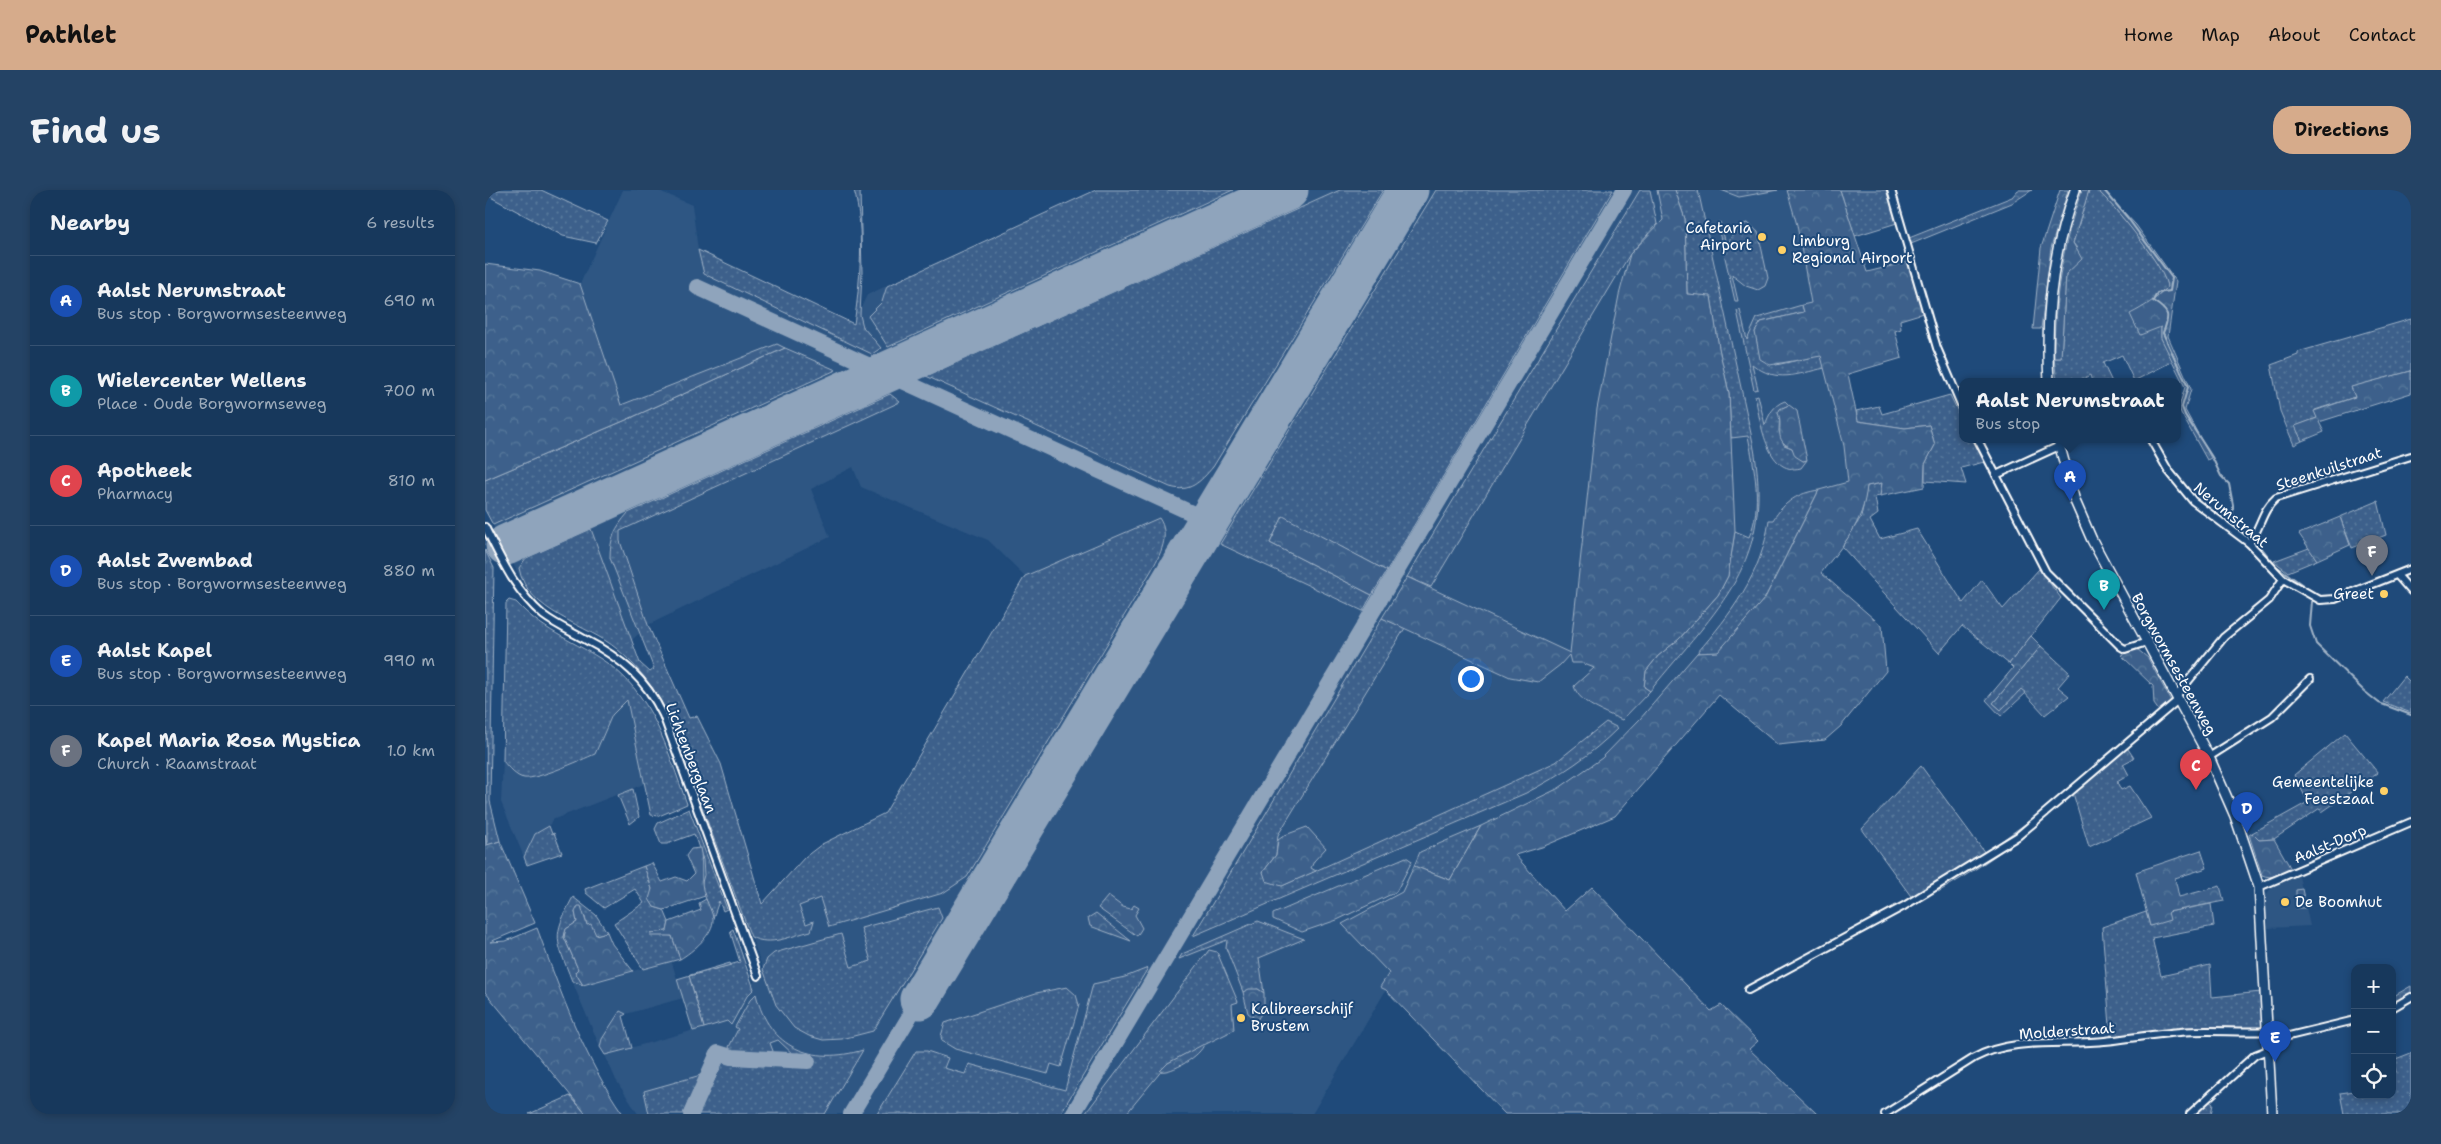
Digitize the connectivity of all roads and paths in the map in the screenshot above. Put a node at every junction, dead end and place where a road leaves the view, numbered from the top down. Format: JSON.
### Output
{"nodes":[{"id":1,"x":1891,"y":190,"type":"edge"},
{"id":2,"x":2075,"y":190,"type":"edge"},
{"id":3,"x":2049,"y":378,"type":"edge"},
{"id":4,"x":1959,"y":400,"type":"edge"},
{"id":5,"x":1980,"y":443,"type":"edge"},
{"id":6,"x":2058,"y":443,"type":"edge"},
{"id":7,"x":2153,"y":443,"type":"edge"},
{"id":8,"x":2411,"y":456,"type":"edge"},
{"id":9,"x":1996,"y":475,"type":"junction"},
{"id":10,"x":485,"y":527,"type":"edge"},
{"id":11,"x":2249,"y":543,"type":"junction"},
{"id":12,"x":2411,"y":569,"type":"edge"},
{"id":13,"x":2397,"y":576,"type":"junction"},
{"id":14,"x":2283,"y":579,"type":"junction"},
{"id":15,"x":2411,"y":590,"type":"edge"},
{"id":16,"x":2147,"y":642,"type":"junction"},
{"id":17,"x":2310,"y":679,"type":"dead end"},
{"id":18,"x":2177,"y":698,"type":"junction"},
{"id":19,"x":2209,"y":757,"type":"junction"},
{"id":20,"x":2411,"y":822,"type":"edge"},
{"id":21,"x":2259,"y":887,"type":"junction"},
{"id":22,"x":758,"y":976,"type":"dead end"},
{"id":23,"x":1748,"y":990,"type":"dead end"},
{"id":24,"x":2411,"y":997,"type":"edge"},
{"id":25,"x":2396,"y":1006,"type":"edge"},
{"id":26,"x":2351,"y":1021,"type":"edge"},
{"id":27,"x":2267,"y":1032,"type":"junction"},
{"id":28,"x":2268,"y":1046,"type":"junction"},
{"id":29,"x":1885,"y":1114,"type":"edge"},
{"id":30,"x":2190,"y":1114,"type":"edge"},
{"id":31,"x":2272,"y":1114,"type":"edge"}],
"edges":[{"from":1,"to":4,"type":"street"},
{"from":2,"to":3,"type":"main road"},
{"from":5,"to":9,"type":"street"},
{"from":6,"to":9,"type":"street"},
{"from":6,"to":16,"type":"main road","name":"Borgwormsesteenweg"},
{"from":7,"to":11,"type":"street","name":"Nerumstraat"},
{"from":8,"to":11,"type":"street","name":"Steenkuilstraat"},
{"from":9,"to":16,"type":"street"},
{"from":10,"to":22,"type":"street","name":"Lichtenberglaan"},
{"from":11,"to":14,"type":"street","name":"Nerumstraat"},
{"from":12,"to":13,"type":"street","name":"Nerumstraat"},
{"from":13,"to":14,"type":"street","name":"Nerumstraat"},
{"from":13,"to":15,"type":"street"},
{"from":14,"to":18,"type":"street"},
{"from":16,"to":18,"type":"main road","name":"Borgwormsesteenweg"},
{"from":17,"to":19,"type":"street"},
{"from":18,"to":19,"type":"main road","name":"Borgwormsesteenweg"},
{"from":18,"to":23,"type":"street"},
{"from":19,"to":21,"type":"main road","name":"Borgwormsesteenweg"},
{"from":20,"to":21,"type":"street","name":"Aalst-Dorp"},
{"from":21,"to":27,"type":"main road","name":"Borgwormsesteenweg"},
{"from":24,"to":25,"type":"street"},
{"from":26,"to":28,"type":"street"},
{"from":27,"to":28,"type":"main road","name":"Borgwormsesteenweg"},
{"from":27,"to":29,"type":"street","name":"Molderstraat"},
{"from":28,"to":30,"type":"street"},
{"from":28,"to":31,"type":"main road","name":"Borgwormsesteenweg"}]}
